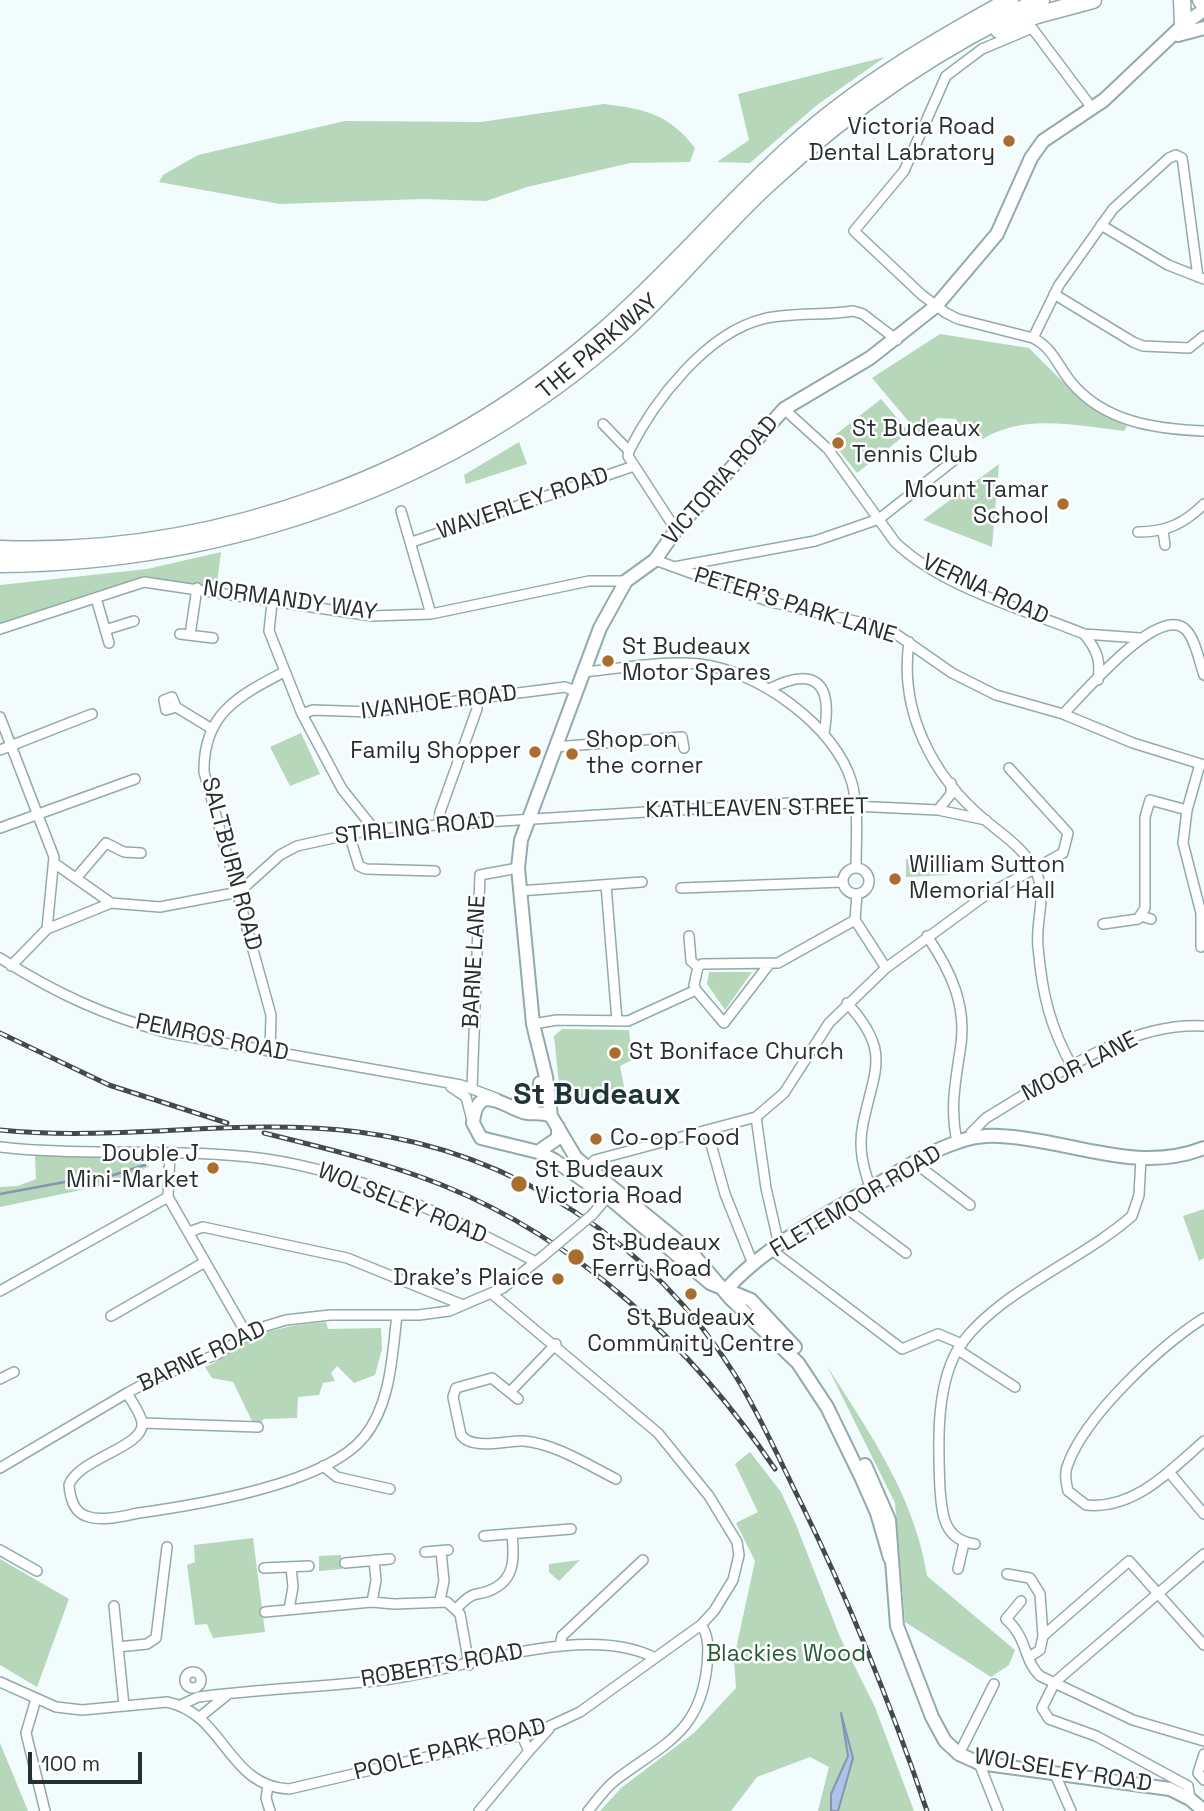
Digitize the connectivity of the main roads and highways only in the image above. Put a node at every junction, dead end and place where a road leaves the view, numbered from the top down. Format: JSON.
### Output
{"nodes":[{"id":1,"x":1010,"y":0,"type":"edge"},
{"id":2,"x":1041,"y":0,"type":"edge"},
{"id":3,"x":1093,"y":0,"type":"edge"},
{"id":4,"x":1182,"y":0,"type":"edge"},
{"id":5,"x":1183,"y":25,"type":"road end"},
{"id":6,"x":932,"y":58,"type":"junction"},
{"id":7,"x":0,"y":549,"type":"edge"},
{"id":8,"x":0,"y":564,"type":"edge"}],
"edges":[{"from":1,"to":7,"type":"highway","name":"THE PARKWAY"},
{"from":2,"to":6,"type":"highway","name":"THE PARKWAY"},
{"from":3,"to":6,"type":"highway"},
{"from":4,"to":5,"type":"highway"},
{"from":6,"to":8,"type":"highway","name":"THE PARKWAY"}]}
